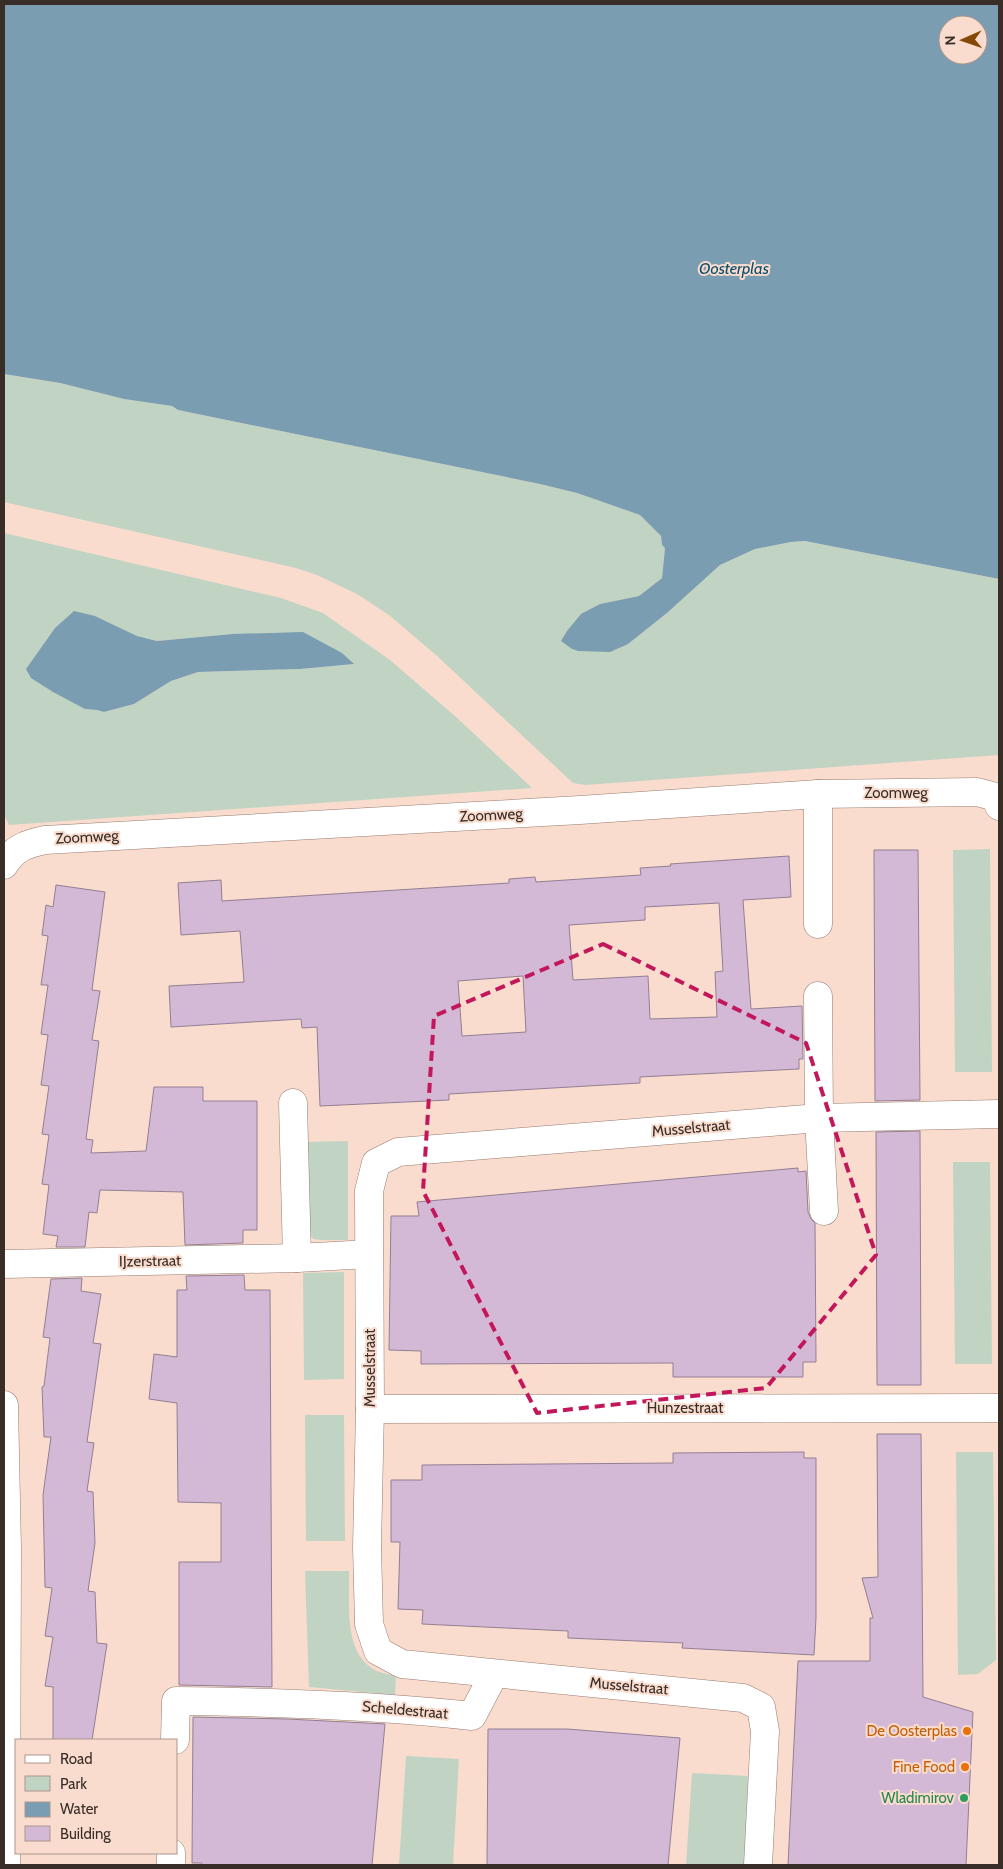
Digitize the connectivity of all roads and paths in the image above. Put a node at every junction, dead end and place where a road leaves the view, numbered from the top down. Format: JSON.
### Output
{"nodes":[{"id":1,"x":818,"y":794,"type":"junction"},
{"id":2,"x":999,"y":806,"type":"edge"},
{"id":3,"x":6,"y":854,"type":"edge"},
{"id":4,"x":818,"y":924,"type":"dead end"},
{"id":5,"x":818,"y":996,"type":"dead end"},
{"id":6,"x":293,"y":1103,"type":"dead end"},
{"id":7,"x":999,"y":1114,"type":"edge"},
{"id":8,"x":819,"y":1118,"type":"junction"},
{"id":9,"x":824,"y":1211,"type":"dead end"},
{"id":10,"x":370,"y":1254,"type":"junction"},
{"id":11,"x":297,"y":1258,"type":"junction"},
{"id":12,"x":4,"y":1264,"type":"edge"},
{"id":13,"x":4,"y":1405,"type":"edge"},
{"id":14,"x":999,"y":1408,"type":"edge"},
{"id":15,"x":370,"y":1409,"type":"junction"},
{"id":16,"x":5,"y":1549,"type":"edge"},
{"id":17,"x":494,"y":1674,"type":"junction"},
{"id":18,"x":174,"y":1739,"type":"edge"},
{"id":19,"x":6,"y":1865,"type":"edge"},
{"id":20,"x":758,"y":1865,"type":"edge"}],
"edges":[{"from":1,"to":2,"type":"street","name":"Zoomweg"},
{"from":1,"to":3,"type":"street","name":"Zoomweg"},
{"from":1,"to":4,"type":"street"},
{"from":5,"to":8,"type":"street"},
{"from":6,"to":11,"type":"street"},
{"from":7,"to":8,"type":"street","name":"Musselstraat"},
{"from":8,"to":9,"type":"street"},
{"from":8,"to":10,"type":"street","name":"Musselstraat"},
{"from":10,"to":11,"type":"street","name":"IJzerstraat"},
{"from":10,"to":15,"type":"street","name":"Musselstraat"},
{"from":11,"to":12,"type":"street","name":"IJzerstraat"},
{"from":13,"to":16,"type":"street"},
{"from":14,"to":15,"type":"street","name":"Hunzestraat"},
{"from":15,"to":17,"type":"street","name":"Musselstraat"},
{"from":16,"to":19,"type":"street"},
{"from":17,"to":18,"type":"street","name":"Scheldestraat"},
{"from":17,"to":20,"type":"street","name":"Musselstraat"}]}
